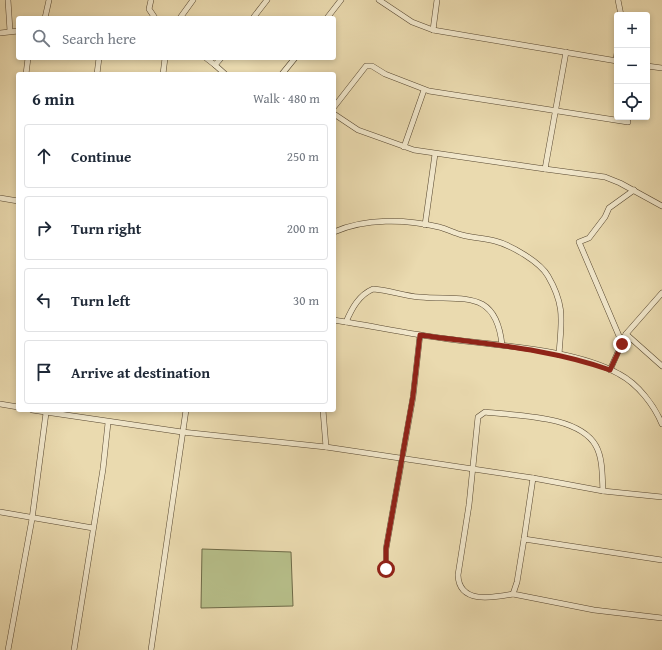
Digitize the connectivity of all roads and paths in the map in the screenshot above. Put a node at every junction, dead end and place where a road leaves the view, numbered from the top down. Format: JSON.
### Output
{"nodes":[{"id":1,"x":8,"y":0,"type":"edge"},
{"id":2,"x":49,"y":0,"type":"edge"},
{"id":3,"x":151,"y":0,"type":"edge"},
{"id":4,"x":193,"y":0,"type":"edge"},
{"id":5,"x":267,"y":0,"type":"edge"},
{"id":6,"x":341,"y":0,"type":"edge"},
{"id":7,"x":379,"y":0,"type":"edge"},
{"id":8,"x":437,"y":0,"type":"edge"},
{"id":9,"x":618,"y":0,"type":"edge"},
{"id":10,"x":620,"y":12,"type":"edge"},
{"id":11,"x":46,"y":16,"type":"edge"},
{"id":12,"x":154,"y":16,"type":"edge"},
{"id":13,"x":181,"y":16,"type":"edge"},
{"id":14,"x":255,"y":16,"type":"edge"},
{"id":15,"x":329,"y":16,"type":"edge"},
{"id":16,"x":10,"y":30,"type":"junction"},
{"id":17,"x":433,"y":30,"type":"junction"},
{"id":18,"x":16,"y":31,"type":"edge"},
{"id":19,"x":0,"y":33,"type":"edge"},
{"id":20,"x":566,"y":52,"type":"junction"},
{"id":21,"x":28,"y":60,"type":"edge"},
{"id":22,"x":99,"y":60,"type":"edge"},
{"id":23,"x":165,"y":60,"type":"edge"},
{"id":24,"x":209,"y":60,"type":"edge"},
{"id":25,"x":219,"y":60,"type":"edge"},
{"id":26,"x":293,"y":60,"type":"edge"},
{"id":27,"x":614,"y":61,"type":"edge"},
{"id":28,"x":215,"y":65,"type":"junction"},
{"id":29,"x":650,"y":66,"type":"edge"},
{"id":30,"x":662,"y":68,"type":"edge"},
{"id":31,"x":26,"y":72,"type":"edge"},
{"id":32,"x":97,"y":72,"type":"edge"},
{"id":33,"x":163,"y":72,"type":"edge"},
{"id":34,"x":223,"y":72,"type":"edge"},
{"id":35,"x":284,"y":72,"type":"edge"},
{"id":36,"x":424,"y":90,"type":"junction"},
{"id":37,"x":336,"y":104,"type":"edge"},
{"id":38,"x":556,"y":111,"type":"junction"},
{"id":39,"x":336,"y":115,"type":"edge"},
{"id":40,"x":628,"y":122,"type":"dead end"},
{"id":41,"x":404,"y":147,"type":"junction"},
{"id":42,"x":436,"y":154,"type":"junction"},
{"id":43,"x":545,"y":169,"type":"junction"},
{"id":44,"x":634,"y":190,"type":"junction"},
{"id":45,"x":0,"y":198,"type":"edge"},
{"id":46,"x":16,"y":201,"type":"edge"},
{"id":47,"x":662,"y":206,"type":"edge"},
{"id":48,"x":425,"y":225,"type":"junction"},
{"id":49,"x":336,"y":231,"type":"edge"},
{"id":50,"x":662,"y":293,"type":"edge"},
{"id":51,"x":336,"y":320,"type":"edge"},
{"id":52,"x":346,"y":322,"type":"junction"},
{"id":53,"x":626,"y":334,"type":"junction"},
{"id":54,"x":420,"y":335,"type":"junction"},
{"id":55,"x":622,"y":344,"type":"junction"},
{"id":56,"x":502,"y":345,"type":"junction"},
{"id":57,"x":559,"y":355,"type":"junction"},
{"id":58,"x":662,"y":366,"type":"edge"},
{"id":59,"x":610,"y":370,"type":"junction"},
{"id":60,"x":0,"y":404,"type":"edge"},
{"id":61,"x":16,"y":407,"type":"edge"},
{"id":62,"x":41,"y":412,"type":"edge"},
{"id":63,"x":186,"y":412,"type":"edge"},
{"id":64,"x":323,"y":412,"type":"edge"},
{"id":65,"x":46,"y":413,"type":"junction"},
{"id":66,"x":108,"y":422,"type":"junction"},
{"id":67,"x":662,"y":424,"type":"edge"},
{"id":68,"x":182,"y":432,"type":"junction"},
{"id":69,"x":326,"y":447,"type":"junction"},
{"id":70,"x":403,"y":458,"type":"junction"},
{"id":71,"x":473,"y":469,"type":"junction"},
{"id":72,"x":533,"y":478,"type":"junction"},
{"id":73,"x":603,"y":491,"type":"junction"},
{"id":74,"x":662,"y":498,"type":"edge"},
{"id":75,"x":0,"y":512,"type":"edge"},
{"id":76,"x":32,"y":519,"type":"junction"},
{"id":77,"x":93,"y":528,"type":"junction"},
{"id":78,"x":524,"y":539,"type":"junction"},
{"id":79,"x":662,"y":560,"type":"edge"},
{"id":80,"x":386,"y":569,"type":"dead end"},
{"id":81,"x":512,"y":594,"type":"junction"},
{"id":82,"x":662,"y":618,"type":"edge"},
{"id":83,"x":8,"y":650,"type":"edge"},
{"id":84,"x":74,"y":650,"type":"edge"},
{"id":85,"x":151,"y":650,"type":"edge"}],
"edges":[{"from":1,"to":16,"type":"street"},
{"from":2,"to":11,"type":"street"},
{"from":3,"to":12,"type":"street"},
{"from":4,"to":13,"type":"street"},
{"from":5,"to":14,"type":"street"},
{"from":6,"to":15,"type":"street"},
{"from":7,"to":17,"type":"street"},
{"from":8,"to":17,"type":"street"},
{"from":9,"to":10,"type":"street"},
{"from":16,"to":18,"type":"street"},
{"from":16,"to":19,"type":"street"},
{"from":17,"to":20,"type":"street"},
{"from":20,"to":27,"type":"street"},
{"from":20,"to":38,"type":"street"},
{"from":21,"to":31,"type":"street"},
{"from":22,"to":32,"type":"street"},
{"from":23,"to":33,"type":"street"},
{"from":24,"to":28,"type":"street"},
{"from":25,"to":28,"type":"street"},
{"from":26,"to":35,"type":"street"},
{"from":28,"to":34,"type":"street"},
{"from":29,"to":30,"type":"street"},
{"from":36,"to":37,"type":"street"},
{"from":36,"to":38,"type":"street"},
{"from":36,"to":41,"type":"street"},
{"from":38,"to":40,"type":"street"},
{"from":38,"to":43,"type":"street"},
{"from":39,"to":41,"type":"street"},
{"from":41,"to":42,"type":"street"},
{"from":42,"to":43,"type":"street"},
{"from":42,"to":48,"type":"street"},
{"from":43,"to":44,"type":"street"},
{"from":44,"to":47,"type":"street"},
{"from":44,"to":55,"type":"street"},
{"from":45,"to":46,"type":"street"},
{"from":48,"to":49,"type":"street"},
{"from":48,"to":57,"type":"street"},
{"from":50,"to":53,"type":"street"},
{"from":51,"to":52,"type":"street"},
{"from":52,"to":54,"type":"street"},
{"from":52,"to":56,"type":"street"},
{"from":53,"to":55,"type":"street"},
{"from":53,"to":58,"type":"street"},
{"from":54,"to":56,"type":"street"},
{"from":54,"to":70,"type":"street"},
{"from":55,"to":59,"type":"street"},
{"from":56,"to":57,"type":"street"},
{"from":57,"to":59,"type":"street"},
{"from":59,"to":67,"type":"street"},
{"from":60,"to":61,"type":"street"},
{"from":62,"to":65,"type":"street"},
{"from":63,"to":68,"type":"street"},
{"from":64,"to":69,"type":"street"},
{"from":65,"to":66,"type":"street"},
{"from":65,"to":76,"type":"street"},
{"from":66,"to":68,"type":"street"},
{"from":66,"to":77,"type":"street"},
{"from":68,"to":69,"type":"street"},
{"from":68,"to":85,"type":"street"},
{"from":69,"to":70,"type":"street"},
{"from":70,"to":71,"type":"street"},
{"from":70,"to":80,"type":"street"},
{"from":71,"to":72,"type":"street"},
{"from":71,"to":73,"type":"street"},
{"from":71,"to":81,"type":"street"},
{"from":72,"to":73,"type":"street"},
{"from":72,"to":78,"type":"street"},
{"from":73,"to":74,"type":"street"},
{"from":75,"to":76,"type":"street"},
{"from":76,"to":77,"type":"street"},
{"from":76,"to":83,"type":"street"},
{"from":77,"to":84,"type":"street"},
{"from":78,"to":79,"type":"street"},
{"from":78,"to":81,"type":"street"},
{"from":81,"to":82,"type":"street"}]}
